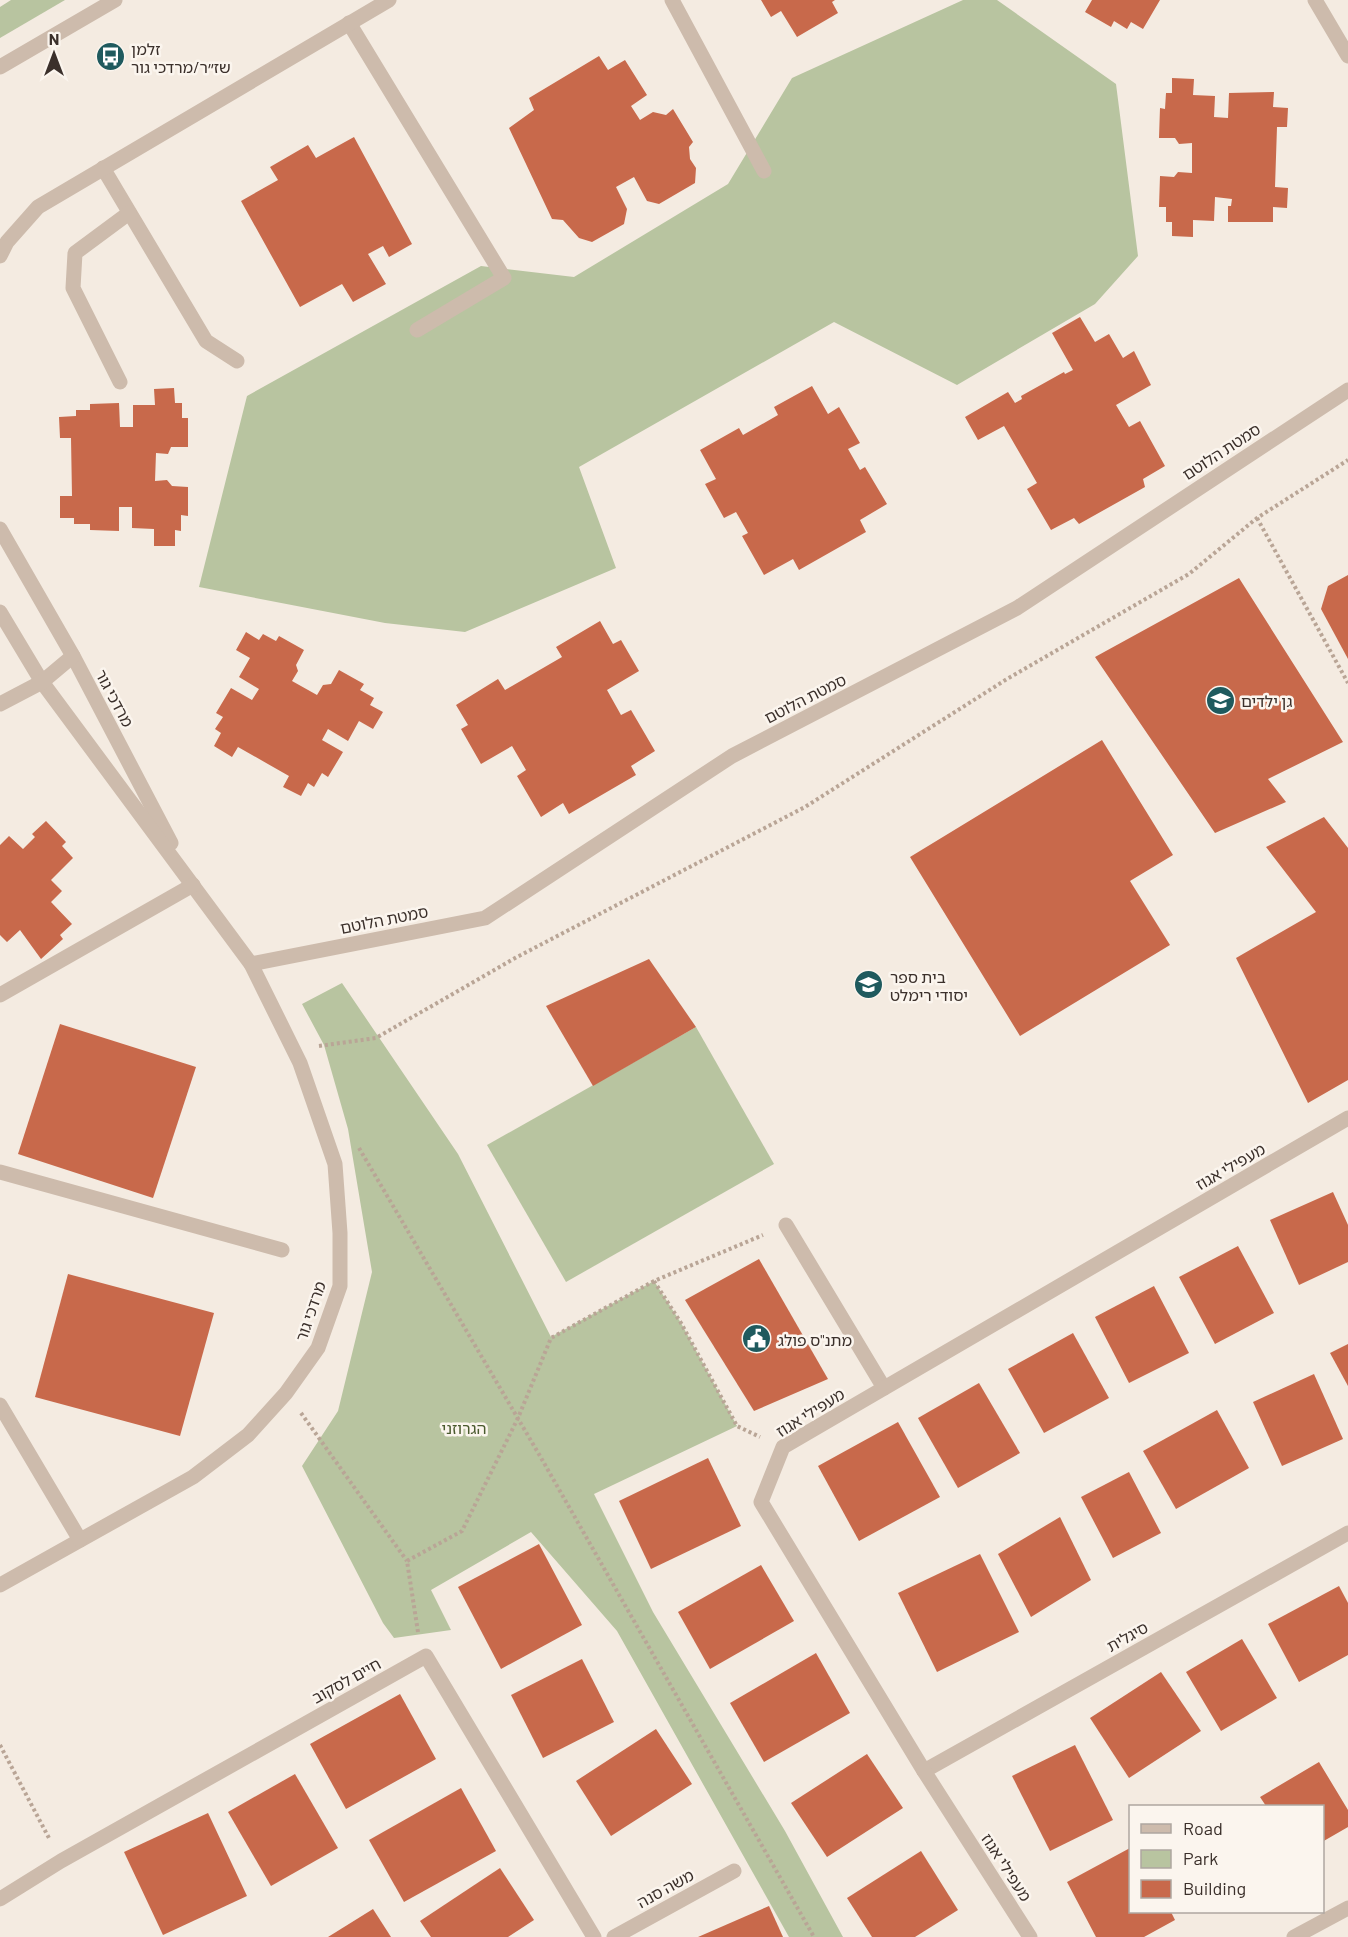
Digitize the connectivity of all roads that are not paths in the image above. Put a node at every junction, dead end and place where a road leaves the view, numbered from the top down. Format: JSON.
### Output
{"nodes":[{"id":1,"x":115,"y":0,"type":"edge"},
{"id":2,"x":389,"y":0,"type":"edge"},
{"id":3,"x":672,"y":0,"type":"edge"},
{"id":4,"x":1315,"y":0,"type":"edge"},
{"id":5,"x":349,"y":23,"type":"junction"},
{"id":6,"x":1348,"y":56,"type":"edge"},
{"id":7,"x":0,"y":67,"type":"edge"},
{"id":8,"x":103,"y":168,"type":"junction"},
{"id":9,"x":764,"y":171,"type":"dead end"},
{"id":10,"x":129,"y":213,"type":"junction"},
{"id":11,"x":0,"y":256,"type":"edge"},
{"id":12,"x":417,"y":330,"type":"dead end"},
{"id":13,"x":237,"y":361,"type":"dead end"},
{"id":14,"x":120,"y":382,"type":"dead end"},
{"id":15,"x":1348,"y":390,"type":"edge"},
{"id":16,"x":0,"y":529,"type":"edge"},
{"id":17,"x":0,"y":612,"type":"edge"},
{"id":18,"x":73,"y":656,"type":"junction"},
{"id":19,"x":42,"y":682,"type":"junction"},
{"id":20,"x":0,"y":704,"type":"edge"},
{"id":21,"x":193,"y":885,"type":"junction"},
{"id":22,"x":251,"y":964,"type":"junction"},
{"id":23,"x":0,"y":995,"type":"edge"},
{"id":24,"x":1348,"y":1118,"type":"edge"},
{"id":25,"x":0,"y":1172,"type":"edge"},
{"id":26,"x":786,"y":1225,"type":"road end"},
{"id":27,"x":282,"y":1250,"type":"dead end"},
{"id":28,"x":884,"y":1388,"type":"junction"},
{"id":29,"x":0,"y":1405,"type":"edge"},
{"id":30,"x":1348,"y":1533,"type":"edge"},
{"id":31,"x":80,"y":1540,"type":"junction"},
{"id":32,"x":0,"y":1585,"type":"edge"},
{"id":33,"x":924,"y":1771,"type":"junction"},
{"id":34,"x":734,"y":1871,"type":"dead end"},
{"id":35,"x":0,"y":1899,"type":"edge"},
{"id":36,"x":1348,"y":1908,"type":"edge"},
{"id":37,"x":594,"y":1937,"type":"edge"},
{"id":38,"x":614,"y":1937,"type":"edge"},
{"id":39,"x":1030,"y":1937,"type":"edge"},
{"id":40,"x":1294,"y":1937,"type":"edge"}],
"edges":[{"from":1,"to":7,"type":"street"},
{"from":2,"to":5,"type":"street"},
{"from":3,"to":9,"type":"street"},
{"from":4,"to":6,"type":"street"},
{"from":5,"to":8,"type":"street"},
{"from":5,"to":12,"type":"street"},
{"from":8,"to":10,"type":"street"},
{"from":8,"to":11,"type":"street"},
{"from":10,"to":13,"type":"street"},
{"from":10,"to":14,"type":"street"},
{"from":15,"to":22,"type":"street","name":"סמטת הלוטם"},
{"from":16,"to":18,"type":"street","name":"מרדכי גור"},
{"from":17,"to":19,"type":"street","name":"מרדכי גור"},
{"from":18,"to":19,"type":"street"},
{"from":18,"to":21,"type":"street","name":"מרדכי גור"},
{"from":19,"to":20,"type":"street"},
{"from":19,"to":21,"type":"street","name":"מרדכי גור"},
{"from":21,"to":22,"type":"street","name":"מרדכי גור"},
{"from":21,"to":23,"type":"street"},
{"from":22,"to":31,"type":"street","name":"מרדכי גור"},
{"from":24,"to":28,"type":"street","name":"מעפילי אגוז"},
{"from":25,"to":27,"type":"street"},
{"from":26,"to":28,"type":"street"},
{"from":28,"to":33,"type":"street","name":"מעפילי אגוז"},
{"from":29,"to":31,"type":"street"},
{"from":30,"to":33,"type":"street","name":"סיגלית"},
{"from":31,"to":32,"type":"street","name":"מרדכי גור"},
{"from":33,"to":39,"type":"street","name":"מעפילי אגוז"},
{"from":34,"to":38,"type":"street","name":"משה סנה"},
{"from":35,"to":37,"type":"street","name":"חיים לסקוב"},
{"from":36,"to":40,"type":"street"}]}
